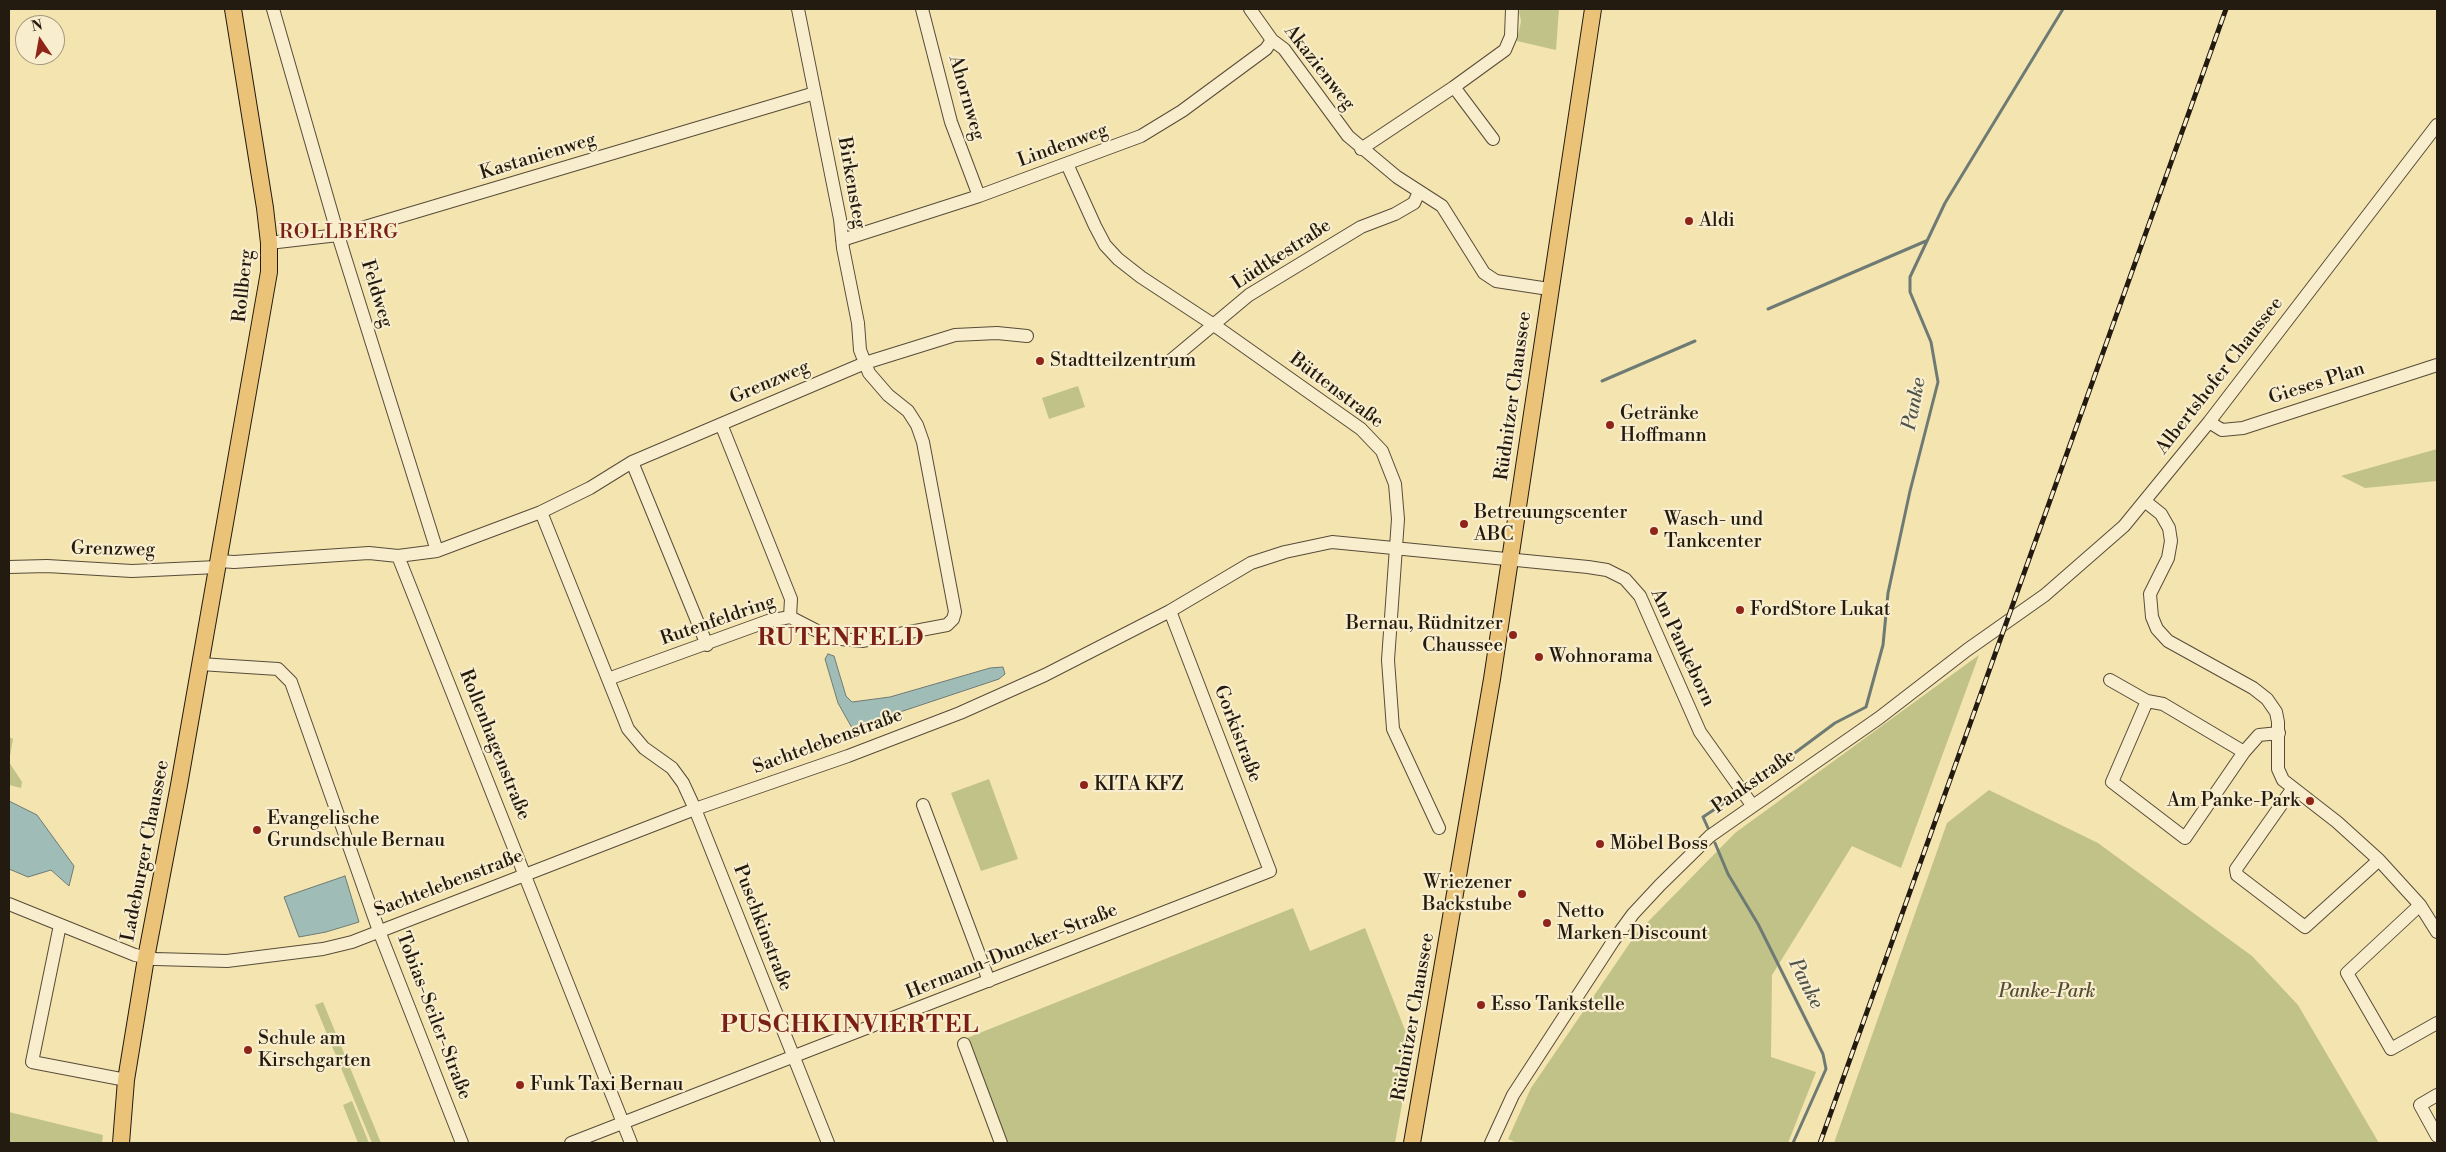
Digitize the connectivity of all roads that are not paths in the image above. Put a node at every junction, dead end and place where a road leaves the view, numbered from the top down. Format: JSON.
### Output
{"nodes":[{"id":1,"x":233,"y":9,"type":"edge"},
{"id":2,"x":274,"y":9,"type":"edge"},
{"id":3,"x":798,"y":9,"type":"edge"},
{"id":4,"x":922,"y":9,"type":"edge"},
{"id":5,"x":1250,"y":9,"type":"edge"},
{"id":6,"x":1512,"y":9,"type":"edge"},
{"id":7,"x":1593,"y":9,"type":"edge"},
{"id":8,"x":1272,"y":40,"type":"junction"},
{"id":9,"x":1454,"y":87,"type":"junction"},
{"id":10,"x":815,"y":94,"type":"junction"},
{"id":11,"x":2437,"y":125,"type":"edge"},
{"id":12,"x":1493,"y":139,"type":"dead end"},
{"id":13,"x":1361,"y":149,"type":"junction"},
{"id":14,"x":1067,"y":164,"type":"junction"},
{"id":15,"x":1419,"y":192,"type":"junction"},
{"id":16,"x":979,"y":196,"type":"junction"},
{"id":17,"x":338,"y":235,"type":"junction"},
{"id":18,"x":842,"y":240,"type":"junction"},
{"id":19,"x":269,"y":243,"type":"junction"},
{"id":20,"x":1549,"y":289,"type":"junction"},
{"id":21,"x":1214,"y":325,"type":"junction"},
{"id":22,"x":1027,"y":336,"type":"dead end"},
{"id":23,"x":1170,"y":360,"type":"dead end"},
{"id":24,"x":865,"y":363,"type":"junction"},
{"id":25,"x":2437,"y":365,"type":"edge"},
{"id":26,"x":2209,"y":422,"type":"junction"},
{"id":27,"x":721,"y":424,"type":"junction"},
{"id":28,"x":632,"y":462,"type":"junction"},
{"id":29,"x":2146,"y":502,"type":"junction"},
{"id":30,"x":541,"y":512,"type":"junction"},
{"id":31,"x":1397,"y":548,"type":"junction"},
{"id":32,"x":436,"y":552,"type":"junction"},
{"id":33,"x":398,"y":556,"type":"junction"},
{"id":34,"x":1510,"y":560,"type":"junction"},
{"id":35,"x":218,"y":564,"type":"junction"},
{"id":36,"x":9,"y":567,"type":"edge"},
{"id":37,"x":1170,"y":611,"type":"junction"},
{"id":38,"x":790,"y":617,"type":"junction"},
{"id":39,"x":2006,"y":624,"type":"joint"},
{"id":40,"x":706,"y":645,"type":"junction"},
{"id":41,"x":200,"y":664,"type":"junction"},
{"id":42,"x":608,"y":679,"type":"junction"},
{"id":43,"x":2110,"y":680,"type":"dead end"},
{"id":44,"x":2147,"y":701,"type":"junction"},
{"id":45,"x":2279,"y":733,"type":"junction"},
{"id":46,"x":2244,"y":752,"type":"junction"},
{"id":47,"x":2293,"y":788,"type":"junction"},
{"id":48,"x":923,"y":805,"type":"dead end"},
{"id":49,"x":1752,"y":806,"type":"junction"},
{"id":50,"x":696,"y":809,"type":"junction"},
{"id":51,"x":1439,"y":828,"type":"dead end"},
{"id":52,"x":2380,"y":860,"type":"junction"},
{"id":53,"x":1270,"y":872,"type":"joint"},
{"id":54,"x":526,"y":874,"type":"junction"},
{"id":55,"x":9,"y":904,"type":"edge"},
{"id":56,"x":2420,"y":906,"type":"junction"},
{"id":57,"x":60,"y":925,"type":"junction"},
{"id":58,"x":379,"y":931,"type":"junction"},
{"id":59,"x":2437,"y":932,"type":"edge"},
{"id":60,"x":146,"y":958,"type":"junction"},
{"id":61,"x":989,"y":981,"type":"junction"},
{"id":62,"x":2437,"y":1023,"type":"edge"},
{"id":63,"x":964,"y":1044,"type":"dead end"},
{"id":64,"x":792,"y":1057,"type":"junction"},
{"id":65,"x":126,"y":1080,"type":"junction"},
{"id":66,"x":2437,"y":1095,"type":"edge"},
{"id":67,"x":622,"y":1122,"type":"junction"},
{"id":68,"x":2437,"y":1136,"type":"edge"},
{"id":69,"x":121,"y":1143,"type":"edge"},
{"id":70,"x":462,"y":1143,"type":"edge"},
{"id":71,"x":571,"y":1143,"type":"edge"},
{"id":72,"x":631,"y":1143,"type":"edge"},
{"id":73,"x":828,"y":1143,"type":"edge"},
{"id":74,"x":1001,"y":1143,"type":"edge"},
{"id":75,"x":1412,"y":1143,"type":"edge"},
{"id":76,"x":1491,"y":1143,"type":"edge"}],
"edges":[{"from":1,"to":19,"type":"main road","name":"Rollberg"},
{"from":2,"to":17,"type":"street","name":"Feldweg"},
{"from":3,"to":10,"type":"street","name":"Birkensteg"},
{"from":4,"to":16,"type":"street","name":"Ahornweg"},
{"from":5,"to":8,"type":"street","name":"Akazienweg"},
{"from":6,"to":9,"type":"street"},
{"from":7,"to":20,"type":"main road","name":"Rüdnitzer Chaussee"},
{"from":8,"to":13,"type":"street","name":"Akazienweg"},
{"from":8,"to":14,"type":"street","name":"Lindenweg"},
{"from":9,"to":12,"type":"street"},
{"from":9,"to":13,"type":"street"},
{"from":10,"to":17,"type":"street","name":"Kastanienweg"},
{"from":10,"to":18,"type":"street","name":"Birkensteg"},
{"from":11,"to":26,"type":"street","name":"Albertshofer Chaussee"},
{"from":13,"to":15,"type":"street","name":"Akazienweg"},
{"from":14,"to":16,"type":"street","name":"Lindenweg"},
{"from":14,"to":21,"type":"street","name":"Büttenstraße"},
{"from":15,"to":20,"type":"street","name":"Akazienweg"},
{"from":15,"to":21,"type":"street","name":"Lüdtkestraße"},
{"from":16,"to":18,"type":"street","name":"Lindenweg"},
{"from":17,"to":19,"type":"street","name":"Kastanienweg"},
{"from":17,"to":32,"type":"street","name":"Feldweg"},
{"from":18,"to":24,"type":"street","name":"Birkensteg"},
{"from":19,"to":35,"type":"main road","name":"Rollberg"},
{"from":20,"to":34,"type":"main road","name":"Rüdnitzer Chaussee"},
{"from":21,"to":23,"type":"street","name":"Lüdtkestraße"},
{"from":21,"to":31,"type":"street","name":"Büttenstraße"},
{"from":22,"to":24,"type":"street","name":"Grenzweg"},
{"from":24,"to":27,"type":"street","name":"Grenzweg"},
{"from":24,"to":38,"type":"street","name":"Rutenfeldring"},
{"from":25,"to":26,"type":"street","name":"Gieses Plan"},
{"from":26,"to":29,"type":"street","name":"Albertshofer Chaussee"},
{"from":27,"to":28,"type":"street","name":"Grenzweg"},
{"from":27,"to":38,"type":"street"},
{"from":28,"to":30,"type":"street","name":"Grenzweg"},
{"from":28,"to":40,"type":"street"},
{"from":29,"to":39,"type":"street","name":"Albertshofer Chaussee"},
{"from":29,"to":45,"type":"street"},
{"from":30,"to":32,"type":"street","name":"Grenzweg"},
{"from":30,"to":42,"type":"street"},
{"from":31,"to":34,"type":"street","name":"Sachtelebenstraße"},
{"from":31,"to":37,"type":"street","name":"Sachtelebenstraße"},
{"from":31,"to":51,"type":"street","name":"Büttenstraße"},
{"from":32,"to":33,"type":"street"},
{"from":33,"to":35,"type":"street","name":"Grenzweg"},
{"from":33,"to":54,"type":"street","name":"Rollenhagenstraße"},
{"from":34,"to":49,"type":"street","name":"Am Pankeborn"},
{"from":34,"to":75,"type":"main road","name":"Rüdnitzer Chaussee"},
{"from":35,"to":36,"type":"street","name":"Grenzweg"},
{"from":35,"to":41,"type":"main road","name":"Ladeburger Chaussee"},
{"from":37,"to":50,"type":"street","name":"Sachtelebenstraße"},
{"from":37,"to":53,"type":"street","name":"Gorkistraße"},
{"from":38,"to":40,"type":"street","name":"Rutenfeldring"},
{"from":39,"to":49,"type":"street","name":"Pankstraße"},
{"from":40,"to":42,"type":"street","name":"Rutenfeldring"},
{"from":41,"to":58,"type":"street","name":"Tobias-Seiler-Straße"},
{"from":41,"to":60,"type":"main road","name":"Ladeburger Chaussee"},
{"from":42,"to":50,"type":"street"},
{"from":43,"to":44,"type":"street"},
{"from":44,"to":46,"type":"street"},
{"from":44,"to":46,"type":"street"},
{"from":45,"to":46,"type":"street"},
{"from":45,"to":47,"type":"street"},
{"from":47,"to":52,"type":"street"},
{"from":47,"to":52,"type":"street"},
{"from":48,"to":61,"type":"street"},
{"from":49,"to":76,"type":"street","name":"Pankstraße"},
{"from":50,"to":54,"type":"street","name":"Sachtelebenstraße"},
{"from":50,"to":64,"type":"street","name":"Puschkinstraße"},
{"from":52,"to":56,"type":"street"},
{"from":53,"to":61,"type":"street","name":"Hermann-Duncker-Straße"},
{"from":54,"to":58,"type":"street","name":"Sachtelebenstraße"},
{"from":54,"to":67,"type":"street","name":"Rollenhagenstraße"},
{"from":55,"to":57,"type":"street","name":"Sachtelebenstraße"},
{"from":56,"to":59,"type":"street"},
{"from":56,"to":62,"type":"street"},
{"from":57,"to":60,"type":"street","name":"Sachtelebenstraße"},
{"from":57,"to":65,"type":"street"},
{"from":58,"to":60,"type":"street","name":"Sachtelebenstraße"},
{"from":58,"to":70,"type":"street","name":"Tobias-Seiler-Straße"},
{"from":60,"to":65,"type":"main road","name":"Ladeburger Chaussee"},
{"from":61,"to":64,"type":"street","name":"Hermann-Duncker-Straße"},
{"from":63,"to":74,"type":"street"},
{"from":64,"to":67,"type":"street","name":"Hermann-Duncker-Straße"},
{"from":64,"to":73,"type":"street","name":"Puschkinstraße"},
{"from":65,"to":69,"type":"main road","name":"Ladeburger Chaussee"},
{"from":66,"to":68,"type":"street"},
{"from":67,"to":71,"type":"street","name":"Hermann-Duncker-Straße"},
{"from":67,"to":72,"type":"street","name":"Rollenhagenstraße"}]}
